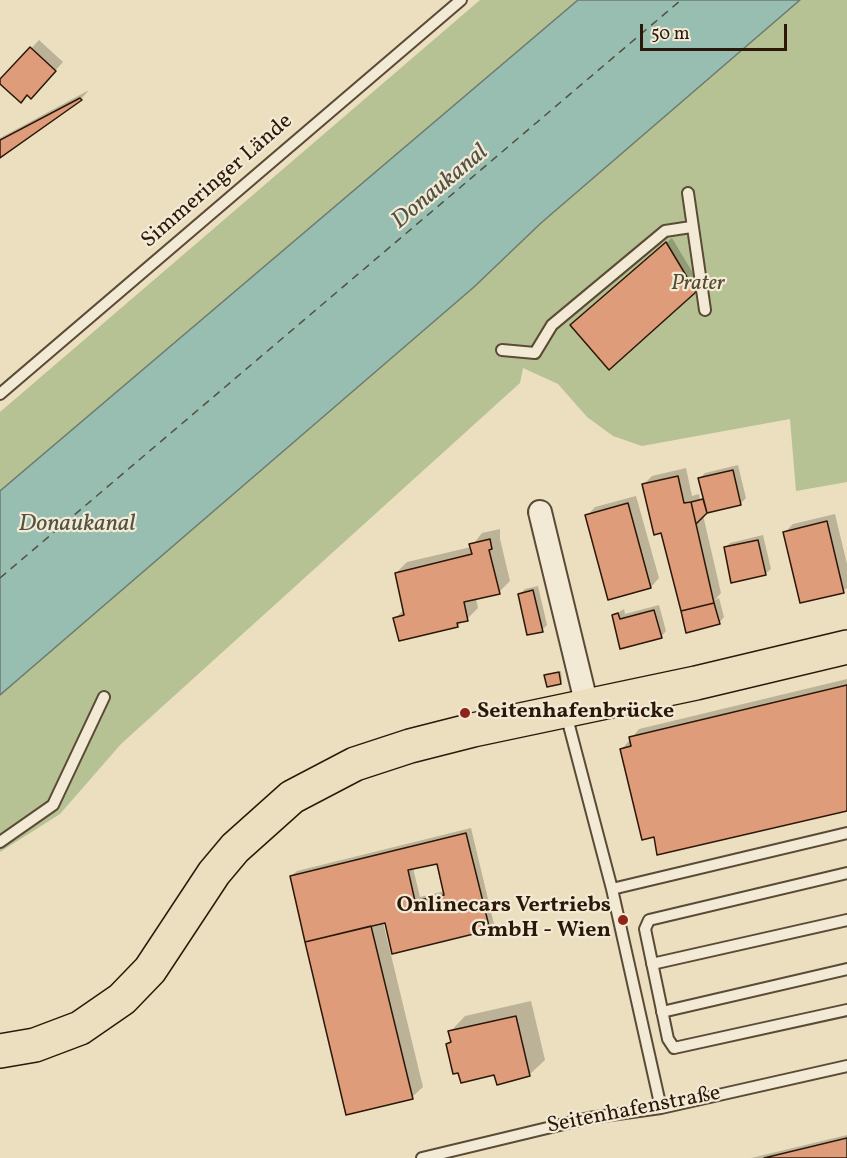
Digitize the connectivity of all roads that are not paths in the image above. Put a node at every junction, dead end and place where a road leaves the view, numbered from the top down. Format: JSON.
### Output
{"nodes":[{"id":1,"x":461,"y":0,"type":"edge"},
{"id":2,"x":688,"y":193,"type":"dead end"},
{"id":3,"x":691,"y":227,"type":"junction"},
{"id":4,"x":705,"y":310,"type":"dead end"},
{"id":5,"x":502,"y":350,"type":"dead end"},
{"id":6,"x":0,"y":394,"type":"edge"},
{"id":7,"x":540,"y":512,"type":"dead end"},
{"id":8,"x":847,"y":647,"type":"edge"},
{"id":9,"x":104,"y":697,"type":"dead end"},
{"id":10,"x":576,"y":709,"type":"junction"},
{"id":11,"x":847,"y":833,"type":"edge"},
{"id":12,"x":0,"y":842,"type":"edge"},
{"id":13,"x":847,"y":873,"type":"edge"},
{"id":14,"x":612,"y":889,"type":"junction"},
{"id":15,"x":847,"y":920,"type":"edge"},
{"id":16,"x":652,"y":964,"type":"junction"},
{"id":17,"x":847,"y":969,"type":"edge"},
{"id":18,"x":847,"y":1010,"type":"edge"},
{"id":19,"x":662,"y":1012,"type":"junction"},
{"id":20,"x":0,"y":1051,"type":"edge"},
{"id":21,"x":847,"y":1066,"type":"edge"},
{"id":22,"x":661,"y":1108,"type":"junction"},
{"id":23,"x":422,"y":1158,"type":"edge"}],
"edges":[{"from":1,"to":6,"type":"lane","name":"Simmeringer Lände"},
{"from":2,"to":3,"type":"lane"},
{"from":3,"to":4,"type":"lane"},
{"from":3,"to":5,"type":"lane"},
{"from":7,"to":10,"type":"street"},
{"from":8,"to":10,"type":"main road"},
{"from":9,"to":12,"type":"lane"},
{"from":10,"to":14,"type":"lane"},
{"from":10,"to":20,"type":"main road"},
{"from":11,"to":14,"type":"lane"},
{"from":13,"to":16,"type":"lane"},
{"from":14,"to":22,"type":"lane"},
{"from":15,"to":16,"type":"lane"},
{"from":16,"to":19,"type":"lane"},
{"from":17,"to":19,"type":"lane"},
{"from":18,"to":19,"type":"lane"},
{"from":21,"to":22,"type":"lane","name":"Seitenhafenstraße"},
{"from":22,"to":23,"type":"lane","name":"Seitenhafenstraße"}]}
